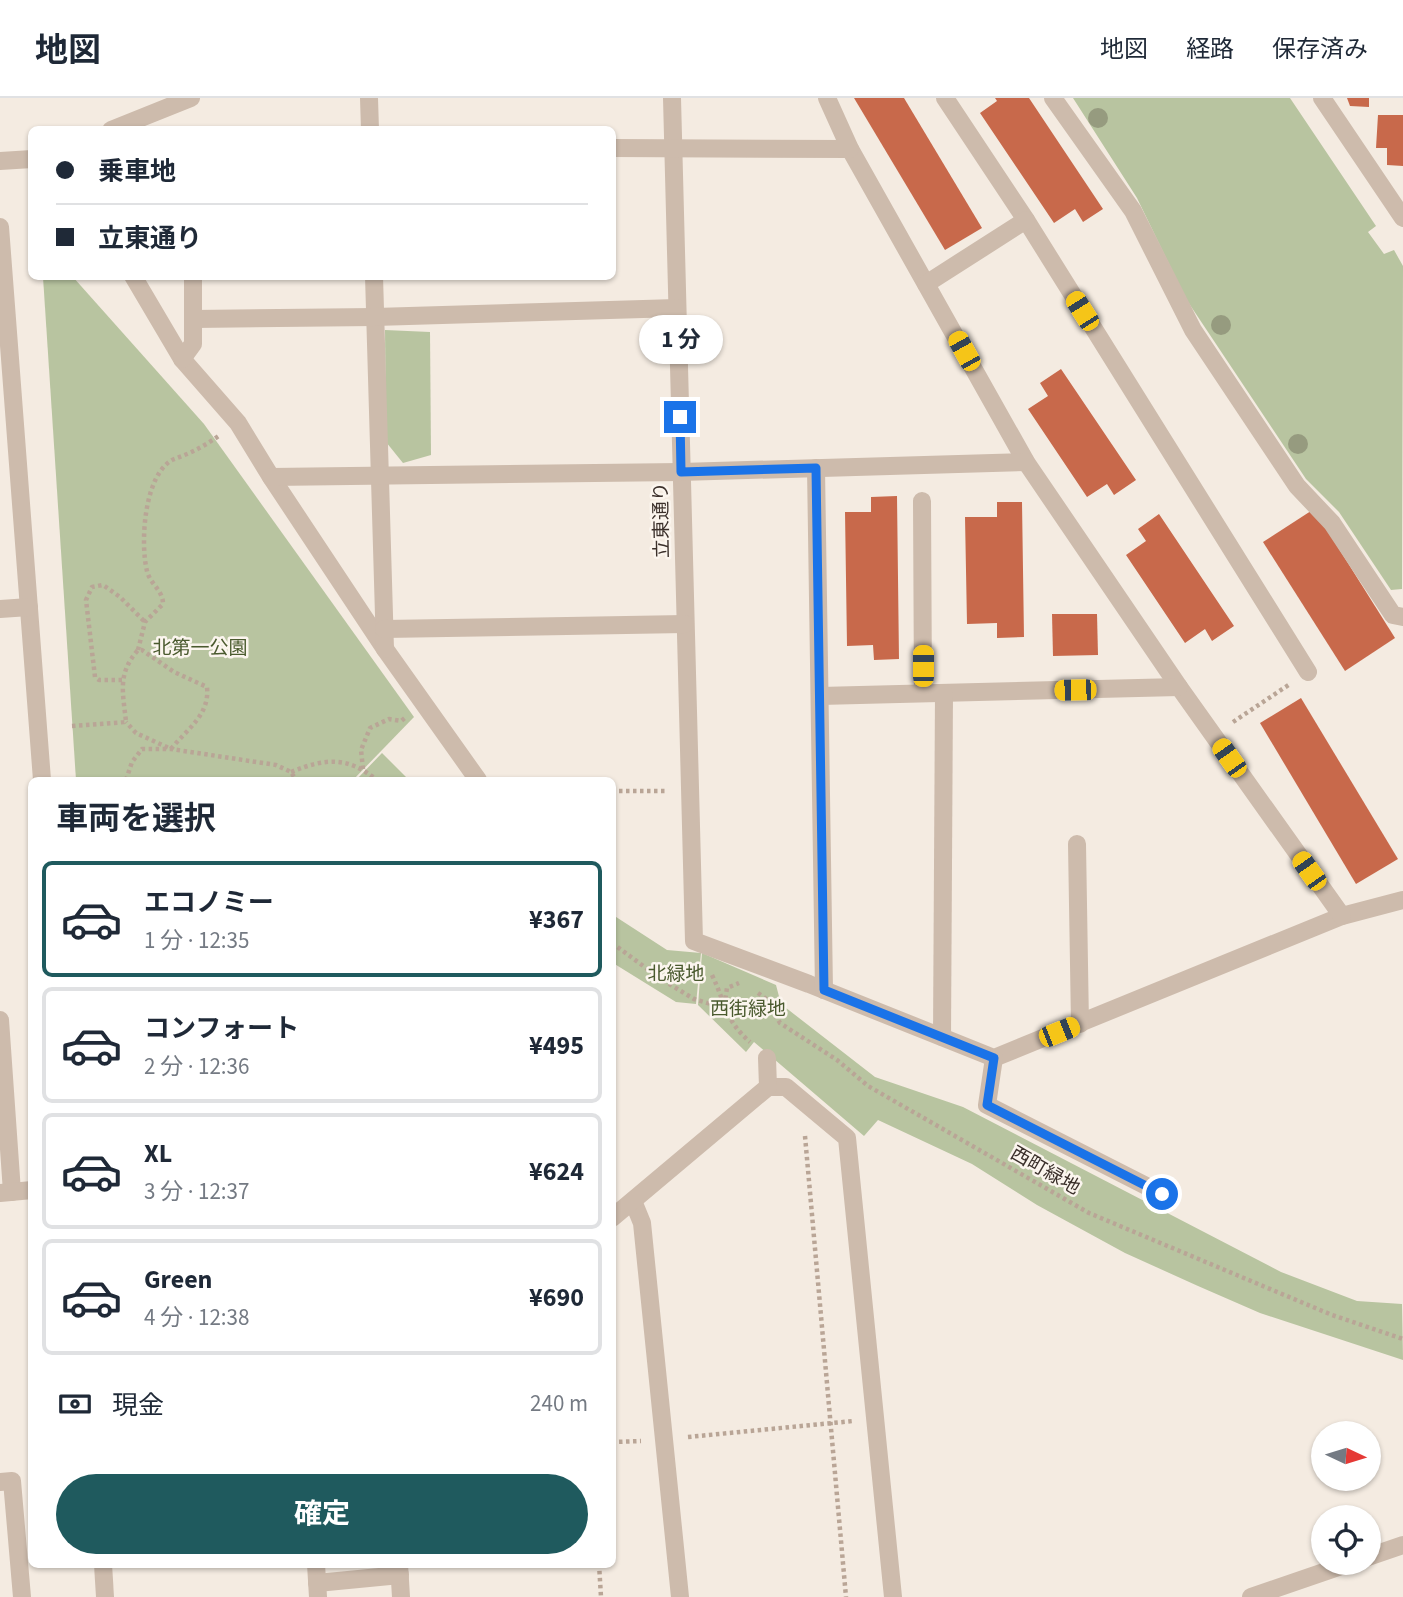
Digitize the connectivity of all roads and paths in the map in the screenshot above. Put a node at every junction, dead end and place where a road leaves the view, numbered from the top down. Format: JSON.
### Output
{"nodes":[{"id":1,"x":191,"y":98,"type":"edge"},
{"id":2,"x":369,"y":98,"type":"edge"},
{"id":3,"x":672,"y":98,"type":"edge"},
{"id":4,"x":827,"y":98,"type":"edge"},
{"id":5,"x":968,"y":98,"type":"edge"},
{"id":6,"x":1053,"y":98,"type":"edge"},
{"id":7,"x":1322,"y":98,"type":"edge"},
{"id":8,"x":948,"y":103,"type":"edge"},
{"id":9,"x":121,"y":126,"type":"edge"},
{"id":10,"x":370,"y":126,"type":"edge"},
{"id":11,"x":673,"y":146,"type":"junction"},
{"id":12,"x":616,"y":148,"type":"edge"},
{"id":13,"x":850,"y":149,"type":"junction"},
{"id":14,"x":28,"y":159,"type":"edge"},
{"id":15,"x":0,"y":161,"type":"edge"},
{"id":16,"x":1403,"y":218,"type":"edge"},
{"id":17,"x":1026,"y":220,"type":"junction"},
{"id":18,"x":0,"y":227,"type":"edge"},
{"id":19,"x":135,"y":280,"type":"edge"},
{"id":20,"x":193,"y":280,"type":"edge"},
{"id":21,"x":374,"y":280,"type":"edge"},
{"id":22,"x":926,"y":284,"type":"junction"},
{"id":23,"x":2,"y":285,"type":"edge"},
{"id":24,"x":677,"y":308,"type":"junction"},
{"id":25,"x":375,"y":317,"type":"junction"},
{"id":26,"x":194,"y":319,"type":"junction"},
{"id":27,"x":182,"y":359,"type":"junction"},
{"id":28,"x":238,"y":423,"type":"junction"},
{"id":29,"x":1026,"y":462,"type":"junction"},
{"id":30,"x":816,"y":468,"type":"junction"},
{"id":31,"x":681,"y":472,"type":"junction"},
{"id":32,"x":378,"y":476,"type":"junction"},
{"id":33,"x":271,"y":477,"type":"junction"},
{"id":34,"x":922,"y":501,"type":"dead end"},
{"id":35,"x":29,"y":607,"type":"junction"},
{"id":36,"x":0,"y":609,"type":"edge"},
{"id":37,"x":1403,"y":617,"type":"edge"},
{"id":38,"x":145,"y":622,"type":"junction"},
{"id":39,"x":685,"y":624,"type":"junction"},
{"id":40,"x":384,"y":629,"type":"junction"},
{"id":41,"x":386,"y":649,"type":"junction"},
{"id":42,"x":138,"y":650,"type":"junction"},
{"id":43,"x":1308,"y":672,"type":"joint"},
{"id":44,"x":122,"y":680,"type":"junction"},
{"id":45,"x":1179,"y":687,"type":"junction"},
{"id":46,"x":923,"y":693,"type":"junction"},
{"id":47,"x":944,"y":693,"type":"junction"},
{"id":48,"x":820,"y":696,"type":"junction"},
{"id":49,"x":424,"y":704,"type":"junction"},
{"id":50,"x":126,"y":722,"type":"junction"},
{"id":51,"x":72,"y":726,"type":"dead end"},
{"id":52,"x":1213,"y":735,"type":"junction"},
{"id":53,"x":171,"y":749,"type":"junction"},
{"id":54,"x":363,"y":769,"type":"junction"},
{"id":55,"x":291,"y":772,"type":"junction"},
{"id":56,"x":42,"y":777,"type":"edge"},
{"id":57,"x":127,"y":777,"type":"edge"},
{"id":58,"x":294,"y":777,"type":"edge"},
{"id":59,"x":373,"y":777,"type":"edge"},
{"id":60,"x":476,"y":777,"type":"edge"},
{"id":61,"x":616,"y":791,"type":"edge"},
{"id":62,"x":690,"y":791,"type":"junction"},
{"id":63,"x":1076,"y":844,"type":"dead end"},
{"id":64,"x":1403,"y":900,"type":"edge"},
{"id":65,"x":1342,"y":916,"type":"junction"},
{"id":66,"x":694,"y":941,"type":"junction"},
{"id":67,"x":616,"y":946,"type":"edge"},
{"id":68,"x":824,"y":990,"type":"junction"},
{"id":69,"x":724,"y":1009,"type":"junction"},
{"id":70,"x":0,"y":1020,"type":"edge"},
{"id":71,"x":1080,"y":1024,"type":"junction"},
{"id":72,"x":942,"y":1037,"type":"junction"},
{"id":73,"x":767,"y":1058,"type":"joint"},
{"id":74,"x":994,"y":1058,"type":"junction"},
{"id":75,"x":768,"y":1087,"type":"junction"},
{"id":76,"x":822,"y":1117,"type":"junction"},
{"id":77,"x":28,"y":1190,"type":"edge"},
{"id":78,"x":6,"y":1192,"type":"edge"},
{"id":79,"x":1162,"y":1194,"type":"dead end"},
{"id":80,"x":633,"y":1201,"type":"junction"},
{"id":81,"x":616,"y":1215,"type":"edge"},
{"id":82,"x":1403,"y":1339,"type":"edge"},
{"id":83,"x":875,"y":1418,"type":"junction"},
{"id":84,"x":831,"y":1423,"type":"junction"},
{"id":85,"x":666,"y":1439,"type":"junction"},
{"id":86,"x":616,"y":1443,"type":"edge"},
{"id":87,"x":0,"y":1482,"type":"edge"},
{"id":88,"x":1403,"y":1545,"type":"edge"},
{"id":89,"x":1381,"y":1552,"type":"edge"},
{"id":90,"x":103,"y":1568,"type":"edge"},
{"id":91,"x":316,"y":1568,"type":"edge"},
{"id":92,"x":599,"y":1568,"type":"edge"},
{"id":93,"x":399,"y":1570,"type":"edge"},
{"id":94,"x":1315,"y":1575,"type":"edge"},
{"id":95,"x":318,"y":1590,"type":"edge"},
{"id":96,"x":22,"y":1597,"type":"edge"},
{"id":97,"x":105,"y":1597,"type":"edge"},
{"id":98,"x":401,"y":1597,"type":"edge"},
{"id":99,"x":601,"y":1597,"type":"edge"},
{"id":100,"x":680,"y":1597,"type":"edge"},
{"id":101,"x":846,"y":1597,"type":"edge"},
{"id":102,"x":892,"y":1597,"type":"edge"},
{"id":103,"x":1251,"y":1597,"type":"edge"}],
"edges":[{"from":1,"to":9,"type":"street"},
{"from":2,"to":10,"type":"street"},
{"from":3,"to":11,"type":"street","name":"立東通り"},
{"from":4,"to":13,"type":"street"},
{"from":5,"to":8,"type":"street"},
{"from":6,"to":37,"type":"street"},
{"from":7,"to":16,"type":"street"},
{"from":8,"to":17,"type":"street"},
{"from":11,"to":12,"type":"street"},
{"from":11,"to":13,"type":"street"},
{"from":11,"to":24,"type":"street","name":"立東通り"},
{"from":13,"to":22,"type":"street"},
{"from":14,"to":15,"type":"street"},
{"from":17,"to":22,"type":"street"},
{"from":17,"to":43,"type":"street"},
{"from":18,"to":23,"type":"street"},
{"from":19,"to":27,"type":"street"},
{"from":20,"to":26,"type":"street"},
{"from":21,"to":25,"type":"street"},
{"from":22,"to":29,"type":"street"},
{"from":23,"to":35,"type":"street"},
{"from":24,"to":25,"type":"street"},
{"from":24,"to":31,"type":"street","name":"立東通り"},
{"from":25,"to":26,"type":"street"},
{"from":25,"to":32,"type":"street"},
{"from":26,"to":27,"type":"street"},
{"from":27,"to":28,"type":"street"},
{"from":28,"to":33,"type":"street"},
{"from":28,"to":38,"type":"path"},
{"from":29,"to":30,"type":"street"},
{"from":29,"to":45,"type":"street"},
{"from":30,"to":31,"type":"street"},
{"from":30,"to":48,"type":"street"},
{"from":31,"to":32,"type":"street"},
{"from":31,"to":39,"type":"street","name":"立東通り"},
{"from":32,"to":33,"type":"street"},
{"from":32,"to":40,"type":"street"},
{"from":33,"to":41,"type":"street"},
{"from":34,"to":46,"type":"street"},
{"from":35,"to":36,"type":"street"},
{"from":35,"to":56,"type":"street"},
{"from":38,"to":42,"type":"path"},
{"from":38,"to":44,"type":"path"},
{"from":39,"to":40,"type":"street"},
{"from":39,"to":62,"type":"street","name":"立東通り"},
{"from":40,"to":41,"type":"street"},
{"from":41,"to":49,"type":"street"},
{"from":42,"to":44,"type":"path"},
{"from":42,"to":53,"type":"path"},
{"from":43,"to":52,"type":"path"},
{"from":44,"to":50,"type":"path"},
{"from":45,"to":47,"type":"street"},
{"from":45,"to":52,"type":"street"},
{"from":46,"to":47,"type":"street"},
{"from":46,"to":48,"type":"street"},
{"from":47,"to":72,"type":"street"},
{"from":48,"to":68,"type":"street"},
{"from":49,"to":54,"type":"path"},
{"from":49,"to":60,"type":"street"},
{"from":50,"to":51,"type":"path"},
{"from":50,"to":53,"type":"path"},
{"from":52,"to":65,"type":"street"},
{"from":53,"to":55,"type":"path"},
{"from":53,"to":57,"type":"path"},
{"from":54,"to":55,"type":"path"},
{"from":54,"to":59,"type":"path"},
{"from":55,"to":58,"type":"path"},
{"from":61,"to":62,"type":"path"},
{"from":62,"to":66,"type":"street","name":"立東通り"},
{"from":63,"to":71,"type":"street"},
{"from":64,"to":65,"type":"street"},
{"from":65,"to":71,"type":"street"},
{"from":66,"to":68,"type":"street"},
{"from":66,"to":69,"type":"path"},
{"from":67,"to":69,"type":"path"},
{"from":68,"to":72,"type":"street"},
{"from":69,"to":73,"type":"path"},
{"from":69,"to":82,"type":"path","name":"西町緑地"},
{"from":70,"to":78,"type":"street"},
{"from":71,"to":74,"type":"street"},
{"from":72,"to":74,"type":"street"},
{"from":73,"to":75,"type":"street"},
{"from":74,"to":79,"type":"street"},
{"from":75,"to":76,"type":"street"},
{"from":75,"to":80,"type":"street"},
{"from":76,"to":83,"type":"street"},
{"from":76,"to":84,"type":"path"},
{"from":77,"to":78,"type":"street"},
{"from":80,"to":81,"type":"street"},
{"from":80,"to":85,"type":"street"},
{"from":83,"to":84,"type":"path"},
{"from":83,"to":102,"type":"street"},
{"from":84,"to":85,"type":"path"},
{"from":84,"to":101,"type":"path"},
{"from":85,"to":86,"type":"path"},
{"from":85,"to":100,"type":"street"},
{"from":87,"to":96,"type":"street"},
{"from":88,"to":89,"type":"street"},
{"from":90,"to":97,"type":"street"},
{"from":91,"to":95,"type":"street"},
{"from":92,"to":99,"type":"path"},
{"from":93,"to":95,"type":"street"},
{"from":93,"to":98,"type":"street"},
{"from":94,"to":103,"type":"street"}]}
